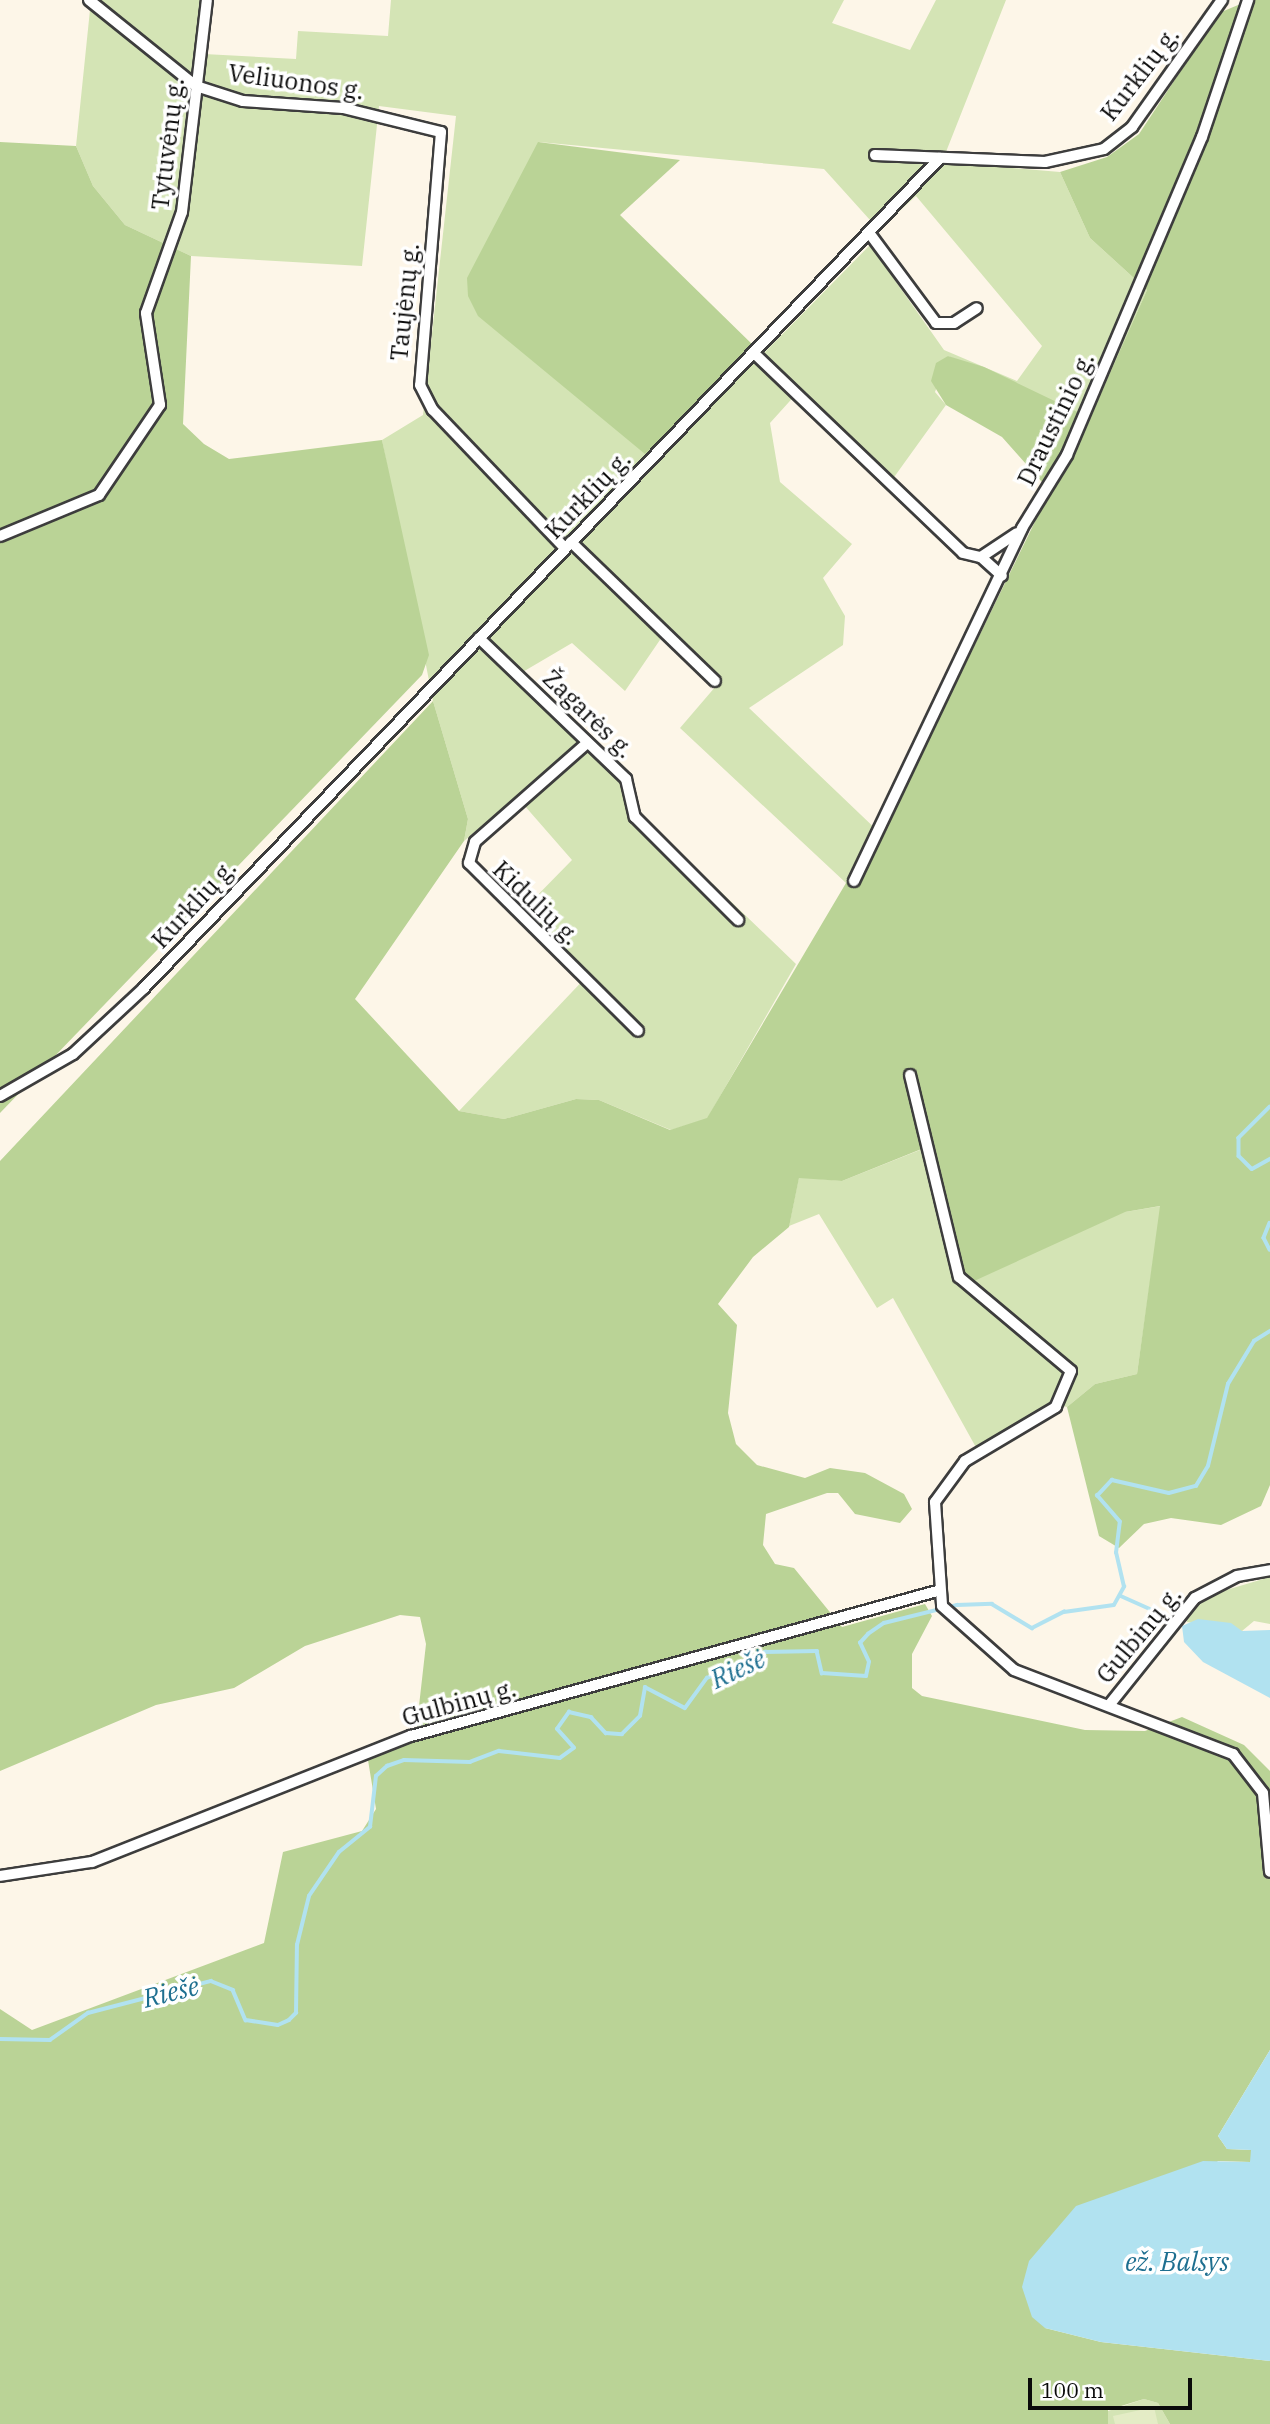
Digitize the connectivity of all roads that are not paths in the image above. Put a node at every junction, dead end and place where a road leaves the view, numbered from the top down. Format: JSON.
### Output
{"nodes":[{"id":1,"x":89,"y":0,"type":"edge"},
{"id":2,"x":207,"y":0,"type":"edge"},
{"id":3,"x":1222,"y":0,"type":"edge"},
{"id":4,"x":1248,"y":0,"type":"edge"},
{"id":5,"x":196,"y":86,"type":"junction"},
{"id":6,"x":441,"y":132,"type":"joint"},
{"id":7,"x":875,"y":155,"type":"dead end"},
{"id":8,"x":940,"y":158,"type":"junction"},
{"id":9,"x":870,"y":234,"type":"junction"},
{"id":10,"x":977,"y":308,"type":"dead end"},
{"id":11,"x":756,"y":355,"type":"junction"},
{"id":12,"x":1023,"y":528,"type":"junction"},
{"id":13,"x":0,"y":536,"type":"edge"},
{"id":14,"x":568,"y":545,"type":"junction"},
{"id":15,"x":981,"y":557,"type":"junction"},
{"id":16,"x":1002,"y":576,"type":"junction"},
{"id":17,"x":479,"y":638,"type":"junction"},
{"id":18,"x":715,"y":681,"type":"dead end"},
{"id":19,"x":586,"y":744,"type":"junction"},
{"id":20,"x":854,"y":881,"type":"dead end"},
{"id":21,"x":738,"y":920,"type":"dead end"},
{"id":22,"x":638,"y":1031,"type":"dead end"},
{"id":23,"x":911,"y":1075,"type":"dead end"},
{"id":24,"x":0,"y":1096,"type":"edge"},
{"id":25,"x":1270,"y":1570,"type":"edge"},
{"id":26,"x":937,"y":1591,"type":"junction"},
{"id":27,"x":1110,"y":1704,"type":"junction"},
{"id":28,"x":1270,"y":1872,"type":"edge"},
{"id":29,"x":0,"y":1876,"type":"edge"}],
"edges":[{"from":1,"to":5,"type":"street","name":"Veliuonos g."},
{"from":2,"to":5,"type":"street","name":"Tytuvėnų g."},
{"from":3,"to":8,"type":"street","name":"Kurklių g."},
{"from":4,"to":12,"type":"street","name":"Draustinio g."},
{"from":5,"to":6,"type":"street","name":"Veliuonos g."},
{"from":5,"to":13,"type":"street","name":"Tytuvėnų g."},
{"from":6,"to":14,"type":"street","name":"Taujėnų g."},
{"from":7,"to":8,"type":"street"},
{"from":8,"to":9,"type":"street","name":"Kurklių g."},
{"from":9,"to":10,"type":"street"},
{"from":9,"to":11,"type":"street","name":"Kurklių g."},
{"from":11,"to":14,"type":"street","name":"Kurklių g."},
{"from":11,"to":15,"type":"street"},
{"from":12,"to":15,"type":"street"},
{"from":12,"to":16,"type":"street","name":"Draustinio g."},
{"from":14,"to":17,"type":"street","name":"Kurklių g."},
{"from":14,"to":18,"type":"street","name":"Taujėnų g."},
{"from":15,"to":16,"type":"street"},
{"from":16,"to":20,"type":"street","name":"Draustinio g."},
{"from":17,"to":19,"type":"street","name":"Žagarės g."},
{"from":17,"to":24,"type":"street","name":"Kurklių g."},
{"from":19,"to":21,"type":"street","name":"Žagarės g."},
{"from":19,"to":22,"type":"street","name":"Kidulių g."},
{"from":23,"to":26,"type":"street"},
{"from":25,"to":27,"type":"street","name":"Gulbinų g."},
{"from":26,"to":27,"type":"street","name":"Gulbinų g."},
{"from":26,"to":29,"type":"street","name":"Gulbinų g."},
{"from":27,"to":28,"type":"street"}]}
